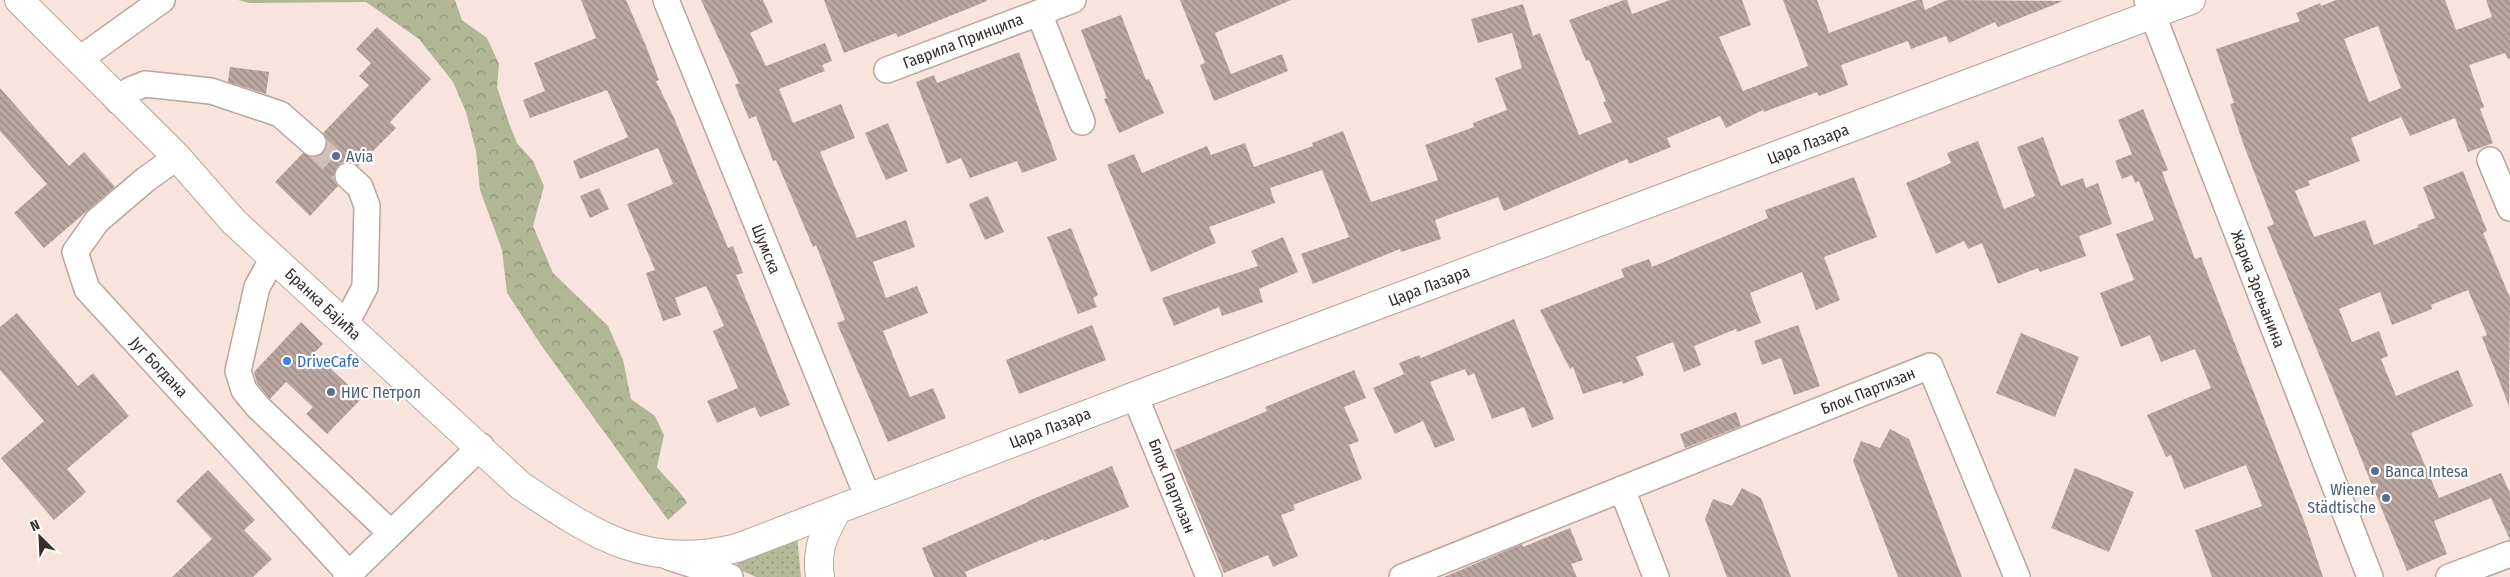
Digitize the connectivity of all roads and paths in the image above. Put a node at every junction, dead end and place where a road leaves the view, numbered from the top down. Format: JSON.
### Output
{"nodes":[{"id":1,"x":19,"y":0,"type":"edge"},
{"id":2,"x":162,"y":0,"type":"edge"},
{"id":3,"x":666,"y":0,"type":"edge"},
{"id":4,"x":1073,"y":0,"type":"edge"},
{"id":5,"x":2191,"y":0,"type":"edge"},
{"id":6,"x":2149,"y":8,"type":"edge"},
{"id":7,"x":1039,"y":13,"type":"junction"},
{"id":8,"x":80,"y":59,"type":"junction"},
{"id":9,"x":887,"y":70,"type":"dead end"},
{"id":10,"x":118,"y":101,"type":"junction"},
{"id":11,"x":1082,"y":122,"type":"dead end"},
{"id":12,"x":313,"y":143,"type":"tunnel mouth"},
{"id":13,"x":177,"y":157,"type":"junction"},
{"id":14,"x":2490,"y":160,"type":"dead end"},
{"id":15,"x":348,"y":176,"type":"tunnel mouth"},
{"id":16,"x":2510,"y":208,"type":"edge"},
{"id":17,"x":273,"y":258,"type":"junction"},
{"id":18,"x":345,"y":325,"type":"junction"},
{"id":19,"x":1135,"y":396,"type":"junction"},
{"id":20,"x":481,"y":446,"type":"junction"},
{"id":21,"x":1622,"y":489,"type":"junction"},
{"id":22,"x":868,"y":498,"type":"junction"},
{"id":23,"x":837,"y":510,"type":"junction"},
{"id":24,"x":392,"y":533,"type":"junction"},
{"id":25,"x":2510,"y":554,"type":"edge"},
{"id":26,"x":664,"y":556,"type":"junction"},
{"id":27,"x":349,"y":576,"type":"edge"},
{"id":28,"x":730,"y":577,"type":"edge"},
{"id":29,"x":820,"y":577,"type":"edge"},
{"id":30,"x":1209,"y":577,"type":"edge"},
{"id":31,"x":1402,"y":577,"type":"edge"},
{"id":32,"x":1656,"y":577,"type":"edge"},
{"id":33,"x":2017,"y":577,"type":"edge"},
{"id":34,"x":2370,"y":577,"type":"edge"},
{"id":35,"x":2449,"y":577,"type":"edge"}],
"edges":[{"from":1,"to":8,"type":"main road","name":"Бранка Бајића"},
{"from":2,"to":8,"type":"street"},
{"from":3,"to":22,"type":"street","name":"Шумска"},
{"from":4,"to":7,"type":"street","name":"Гаврила Принципа"},
{"from":5,"to":6,"type":"main road","name":"Цара Лазара"},
{"from":6,"to":19,"type":"main road","name":"Цара Лазара"},
{"from":6,"to":34,"type":"street","name":"Жарка Зрењанина"},
{"from":7,"to":9,"type":"street","name":"Гаврила Принципа"},
{"from":7,"to":11,"type":"street","name":"Гаврила Принципа"},
{"from":8,"to":10,"type":"main road","name":"Бранка Бајића"},
{"from":10,"to":12,"type":"street"},
{"from":10,"to":13,"type":"main road","name":"Бранка Бајића"},
{"from":13,"to":17,"type":"main road","name":"Бранка Бајића"},
{"from":13,"to":27,"type":"street","name":"Југ Богдана"},
{"from":14,"to":16,"type":"street"},
{"from":15,"to":18,"type":"street"},
{"from":17,"to":18,"type":"main road","name":"Бранка Бајића"},
{"from":17,"to":24,"type":"street"},
{"from":18,"to":20,"type":"main road","name":"Бранка Бајића"},
{"from":19,"to":22,"type":"main road","name":"Цара Лазара"},
{"from":19,"to":30,"type":"street","name":"Блок Партизан"},
{"from":20,"to":24,"type":"street"},
{"from":20,"to":26,"type":"main road","name":"Бранка Бајића"},
{"from":21,"to":31,"type":"street","name":"Блок Партизан"},
{"from":21,"to":32,"type":"street"},
{"from":21,"to":33,"type":"street","name":"Блок Партизан"},
{"from":22,"to":23,"type":"main road","name":"Цара Лазара"},
{"from":23,"to":26,"type":"main road","name":"Цара Лазара"},
{"from":23,"to":29,"type":"main road"},
{"from":24,"to":27,"type":"street"},
{"from":25,"to":35,"type":"street"},
{"from":26,"to":28,"type":"street"}]}
